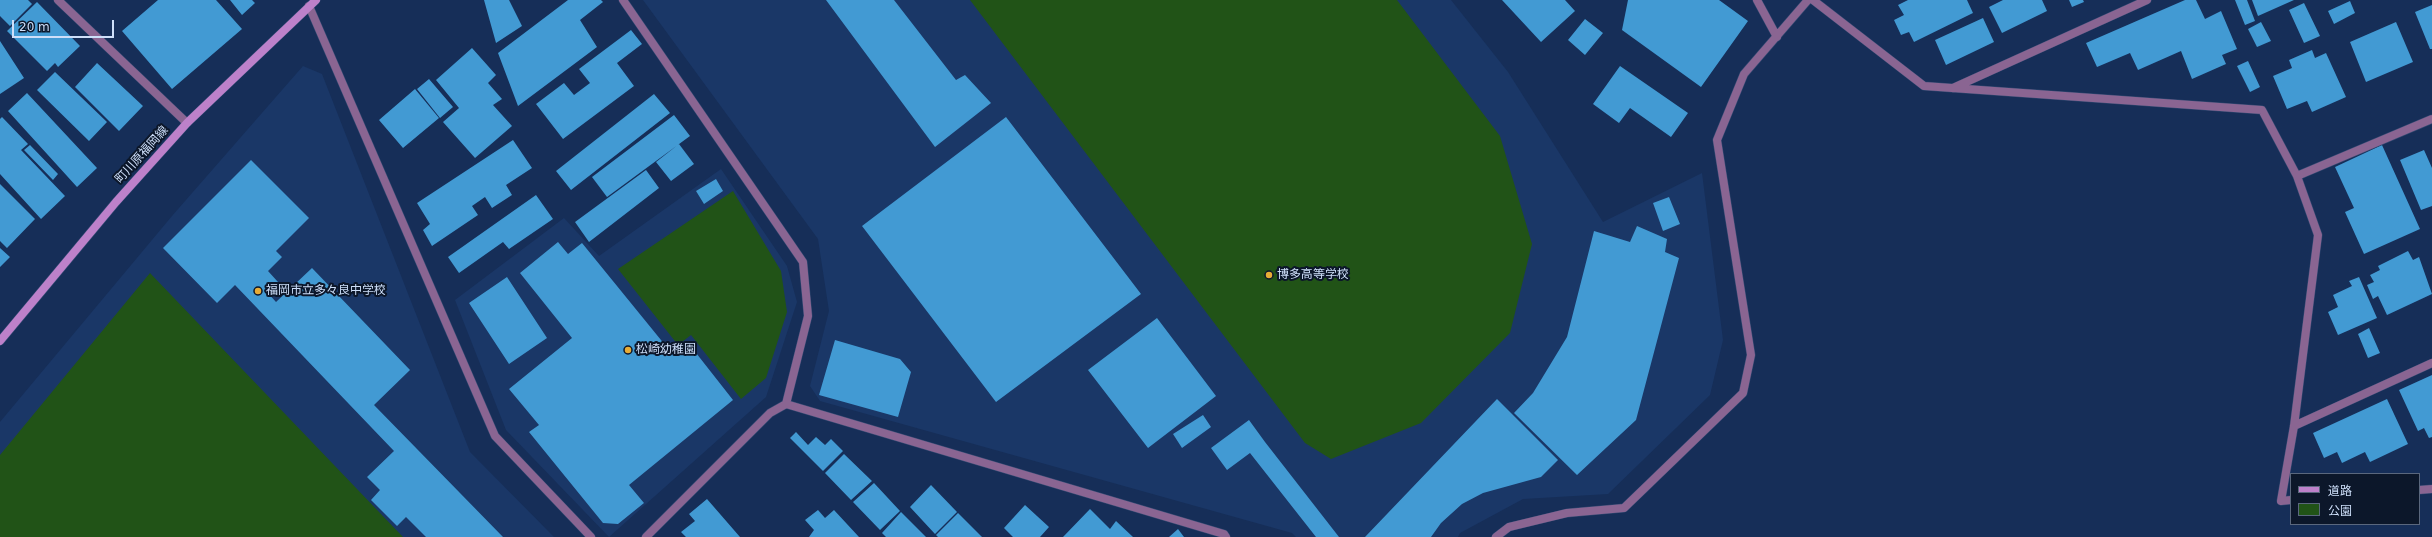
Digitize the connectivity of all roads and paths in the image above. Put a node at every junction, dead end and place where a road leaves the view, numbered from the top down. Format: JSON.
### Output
{"nodes":[{"id":1,"x":58,"y":0,"type":"edge"},
{"id":2,"x":316,"y":0,"type":"edge"},
{"id":3,"x":623,"y":0,"type":"edge"},
{"id":4,"x":1757,"y":0,"type":"edge"},
{"id":5,"x":1808,"y":0,"type":"edge"},
{"id":6,"x":1813,"y":0,"type":"edge"},
{"id":7,"x":2147,"y":0,"type":"edge"},
{"id":8,"x":309,"y":6,"type":"junction"},
{"id":9,"x":1777,"y":37,"type":"junction"},
{"id":10,"x":1952,"y":88,"type":"junction"},
{"id":11,"x":2432,"y":119,"type":"edge"},
{"id":12,"x":187,"y":123,"type":"junction"},
{"id":13,"x":2297,"y":176,"type":"junction"},
{"id":14,"x":0,"y":340,"type":"edge"},
{"id":15,"x":2432,"y":363,"type":"edge"},
{"id":16,"x":786,"y":404,"type":"junction"},
{"id":17,"x":2294,"y":426,"type":"junction"},
{"id":18,"x":2432,"y":489,"type":"edge"},
{"id":19,"x":2420,"y":490,"type":"edge"},
{"id":20,"x":2290,"y":500,"type":"edge"},
{"id":21,"x":591,"y":537,"type":"edge"},
{"id":22,"x":646,"y":537,"type":"edge"},
{"id":23,"x":1226,"y":537,"type":"edge"},
{"id":24,"x":1496,"y":537,"type":"edge"}],
"edges":[{"from":1,"to":12,"type":"street"},
{"from":2,"to":8,"type":"main road","name":"町川原福岡線"},
{"from":3,"to":16,"type":"street"},
{"from":4,"to":9,"type":"street"},
{"from":5,"to":9,"type":"street"},
{"from":6,"to":10,"type":"street"},
{"from":7,"to":10,"type":"street"},
{"from":8,"to":12,"type":"main road","name":"町川原福岡線"},
{"from":8,"to":21,"type":"street"},
{"from":9,"to":24,"type":"street"},
{"from":10,"to":13,"type":"street"},
{"from":11,"to":13,"type":"street"},
{"from":12,"to":14,"type":"main road","name":"町川原福岡線"},
{"from":13,"to":17,"type":"street"},
{"from":15,"to":17,"type":"street"},
{"from":16,"to":22,"type":"street"},
{"from":16,"to":23,"type":"street"},
{"from":17,"to":20,"type":"street"},
{"from":18,"to":19,"type":"street"}]}
